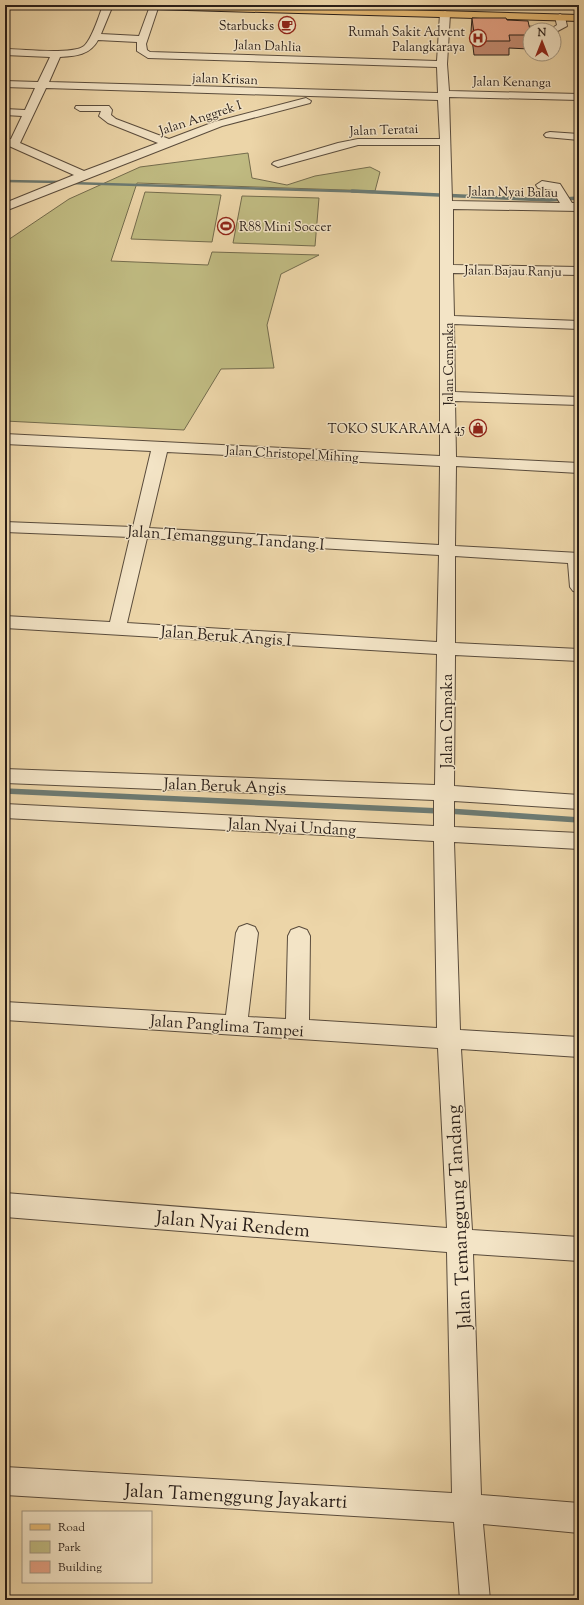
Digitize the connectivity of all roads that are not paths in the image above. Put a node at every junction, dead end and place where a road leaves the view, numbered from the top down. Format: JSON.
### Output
{"nodes":[{"id":1,"x":108,"y":5,"type":"edge"},
{"id":2,"x":117,"y":5,"type":"edge"},
{"id":3,"x":325,"y":5,"type":"edge"},
{"id":4,"x":155,"y":6,"type":"junction"},
{"id":5,"x":445,"y":11,"type":"junction"},
{"id":6,"x":579,"y":12,"type":"edge"},
{"id":7,"x":528,"y":14,"type":"junction"},
{"id":8,"x":560,"y":17,"type":"junction"},
{"id":9,"x":579,"y":18,"type":"edge"},
{"id":10,"x":561,"y":22,"type":"edge"},
{"id":11,"x":516,"y":30,"type":"edge"},
{"id":12,"x":522,"y":30,"type":"edge"},
{"id":13,"x":94,"y":37,"type":"junction"},
{"id":14,"x":144,"y":39,"type":"junction"},
{"id":15,"x":5,"y":52,"type":"edge"},
{"id":16,"x":57,"y":53,"type":"junction"},
{"id":17,"x":442,"y":64,"type":"junction"},
{"id":18,"x":166,"y":76,"type":"dead end"},
{"id":19,"x":5,"y":84,"type":"edge"},
{"id":20,"x":42,"y":85,"type":"junction"},
{"id":21,"x":163,"y":90,"type":"junction"},
{"id":22,"x":337,"y":95,"type":"junction"},
{"id":23,"x":444,"y":96,"type":"junction"},
{"id":24,"x":579,"y":97,"type":"edge"},
{"id":25,"x":251,"y":104,"type":"junction"},
{"id":26,"x":80,"y":108,"type":"dead end"},
{"id":27,"x":5,"y":112,"type":"edge"},
{"id":28,"x":28,"y":113,"type":"junction"},
{"id":29,"x":550,"y":136,"type":"dead end"},
{"id":30,"x":579,"y":137,"type":"edge"},
{"id":31,"x":167,"y":142,"type":"junction"},
{"id":32,"x":446,"y":142,"type":"junction"},
{"id":33,"x":7,"y":143,"type":"edge"},
{"id":34,"x":278,"y":164,"type":"dead end"},
{"id":35,"x":79,"y":177,"type":"junction"},
{"id":36,"x":542,"y":185,"type":"dead end"},
{"id":37,"x":446,"y":200,"type":"junction"},
{"id":38,"x":570,"y":205,"type":"edge"},
{"id":39,"x":5,"y":207,"type":"edge"},
{"id":40,"x":447,"y":269,"type":"junction"},
{"id":41,"x":579,"y":271,"type":"edge"},
{"id":42,"x":447,"y":320,"type":"junction"},
{"id":43,"x":579,"y":325,"type":"edge"},
{"id":44,"x":448,"y":396,"type":"junction"},
{"id":45,"x":579,"y":401,"type":"edge"},
{"id":46,"x":5,"y":439,"type":"edge"},
{"id":47,"x":160,"y":447,"type":"junction"},
{"id":48,"x":448,"y":461,"type":"junction"},
{"id":49,"x":579,"y":468,"type":"edge"},
{"id":50,"x":5,"y":527,"type":"edge"},
{"id":51,"x":140,"y":531,"type":"junction"},
{"id":52,"x":447,"y":552,"type":"junction"},
{"id":53,"x":577,"y":558,"type":"edge"},
{"id":54,"x":579,"y":587,"type":"edge"},
{"id":55,"x":5,"y":622,"type":"edge"},
{"id":56,"x":117,"y":628,"type":"junction"},
{"id":57,"x":446,"y":649,"type":"junction"},
{"id":58,"x":579,"y":655,"type":"edge"},
{"id":59,"x":5,"y":776,"type":"edge"},
{"id":60,"x":445,"y":796,"type":"junction"},
{"id":61,"x":579,"y":802,"type":"edge"},
{"id":62,"x":5,"y":811,"type":"edge"},
{"id":63,"x":444,"y":831,"type":"junction"},
{"id":64,"x":579,"y":841,"type":"edge"},
{"id":65,"x":247,"y":933,"type":"dead end"},
{"id":66,"x":299,"y":936,"type":"dead end"},
{"id":67,"x":5,"y":1011,"type":"edge"},
{"id":68,"x":236,"y":1025,"type":"junction"},
{"id":69,"x":297,"y":1030,"type":"junction"},
{"id":70,"x":449,"y":1038,"type":"junction"},
{"id":71,"x":579,"y":1047,"type":"edge"},
{"id":72,"x":5,"y":1205,"type":"edge"},
{"id":73,"x":460,"y":1241,"type":"junction"},
{"id":74,"x":579,"y":1249,"type":"edge"},
{"id":75,"x":5,"y":1481,"type":"edge"},
{"id":76,"x":467,"y":1508,"type":"junction"},
{"id":77,"x":579,"y":1518,"type":"edge"},
{"id":78,"x":475,"y":1600,"type":"edge"}],
"edges":[{"from":1,"to":13,"type":"street"},
{"from":2,"to":4,"type":"main road"},
{"from":3,"to":5,"type":"main road"},
{"from":4,"to":5,"type":"main road"},
{"from":4,"to":14,"type":"street"},
{"from":5,"to":7,"type":"main road"},
{"from":5,"to":17,"type":"street","name":"Jalan Cempaka"},
{"from":6,"to":7,"type":"main road"},
{"from":7,"to":8,"type":"main road"},
{"from":8,"to":9,"type":"main road"},
{"from":8,"to":10,"type":"street"},
{"from":11,"to":12,"type":"street"},
{"from":13,"to":14,"type":"street"},
{"from":13,"to":16,"type":"street"},
{"from":14,"to":17,"type":"street","name":"Jalan Dahlia"},
{"from":15,"to":16,"type":"street"},
{"from":16,"to":20,"type":"street"},
{"from":17,"to":23,"type":"street","name":"Jalan Cempaka"},
{"from":18,"to":21,"type":"street"},
{"from":19,"to":20,"type":"street","name":"jalan Krisan"},
{"from":20,"to":21,"type":"street","name":"jalan Krisan"},
{"from":20,"to":28,"type":"street"},
{"from":21,"to":25,"type":"street","name":"jalan Krisan"},
{"from":22,"to":23,"type":"street","name":"jalan Krisan"},
{"from":22,"to":25,"type":"street","name":"Jalan Anggrek I"},
{"from":22,"to":25,"type":"street","name":"jalan Krisan"},
{"from":23,"to":24,"type":"street","name":"Jalan Kenanga"},
{"from":23,"to":32,"type":"street","name":"Jalan Cempaka"},
{"from":25,"to":31,"type":"street","name":"Jalan Anggrek I"},
{"from":26,"to":31,"type":"street"},
{"from":27,"to":28,"type":"street"},
{"from":28,"to":33,"type":"street"},
{"from":29,"to":30,"type":"street"},
{"from":31,"to":35,"type":"street","name":"Jalan Anggrek I"},
{"from":32,"to":34,"type":"street","name":"Jalan Teratai"},
{"from":32,"to":37,"type":"street","name":"Jalan Cempaka"},
{"from":33,"to":35,"type":"street"},
{"from":35,"to":39,"type":"street","name":"Jalan Anggrek I"},
{"from":36,"to":38,"type":"street"},
{"from":37,"to":38,"type":"street","name":"Jalan Nyai Balau"},
{"from":37,"to":40,"type":"street","name":"Jalan Cempaka"},
{"from":40,"to":41,"type":"street","name":"Jalan Bajau Ranju"},
{"from":40,"to":42,"type":"street","name":"Jalan Cempaka"},
{"from":42,"to":43,"type":"street"},
{"from":42,"to":44,"type":"street","name":"Jalan Cempaka"},
{"from":44,"to":45,"type":"street"},
{"from":44,"to":48,"type":"street","name":"Jalan Cempaka"},
{"from":46,"to":47,"type":"street","name":"Jalan Christopel Mihing"},
{"from":47,"to":48,"type":"street","name":"Jalan Christopel Mihing"},
{"from":47,"to":51,"type":"street"},
{"from":48,"to":49,"type":"street","name":"Jalan Christopel Mihing"},
{"from":48,"to":52,"type":"street","name":"Jalan Cempaka"},
{"from":50,"to":51,"type":"street","name":"Jalan Temanggung Tandang I"},
{"from":51,"to":52,"type":"street","name":"Jalan Temanggung Tandang I"},
{"from":51,"to":56,"type":"street"},
{"from":52,"to":53,"type":"street","name":"Jalan Temanggung Tandang I"},
{"from":52,"to":57,"type":"street","name":"Jalan Cempaka"},
{"from":53,"to":54,"type":"street"},
{"from":55,"to":56,"type":"street","name":"Jalan Beruk Angis I"},
{"from":56,"to":57,"type":"street","name":"Jalan Beruk Angis I"},
{"from":57,"to":58,"type":"street","name":"Jalan Beruk Angis I"},
{"from":57,"to":60,"type":"street","name":"Jalan Cmpaka"},
{"from":59,"to":60,"type":"street","name":"Jalan Beruk Angis"},
{"from":60,"to":61,"type":"street","name":"Jalan Beruk Angis"},
{"from":60,"to":63,"type":"street","name":"Jalan Cmpaka"},
{"from":62,"to":63,"type":"street","name":"Jalan Nyai Undang"},
{"from":63,"to":64,"type":"street","name":"Jalan Nyai Undang"},
{"from":63,"to":70,"type":"street","name":"Jalan Temanggung Tandang"},
{"from":65,"to":68,"type":"street"},
{"from":66,"to":69,"type":"street"},
{"from":67,"to":68,"type":"street","name":"Jalan Panglima Tampei"},
{"from":68,"to":69,"type":"street","name":"Jalan Panglima Tampei"},
{"from":69,"to":70,"type":"street","name":"Jalan Panglima Tampei"},
{"from":70,"to":71,"type":"street","name":"Jalan Panglima Tampei"},
{"from":70,"to":73,"type":"street","name":"Jalan Temanggung Tandang"},
{"from":72,"to":73,"type":"street","name":"Jalan Nyai Rendem"},
{"from":73,"to":74,"type":"street","name":"Jalan Nyai Rendem"},
{"from":73,"to":76,"type":"street","name":"Jalan Temanggung Tandang"},
{"from":75,"to":76,"type":"street","name":"Jalan Tamenggung Jayakarti"},
{"from":76,"to":77,"type":"street","name":"Jalan Tamenggung Jayakarti"},
{"from":76,"to":78,"type":"street","name":"Jalan Temanggung Tandang"}]}
